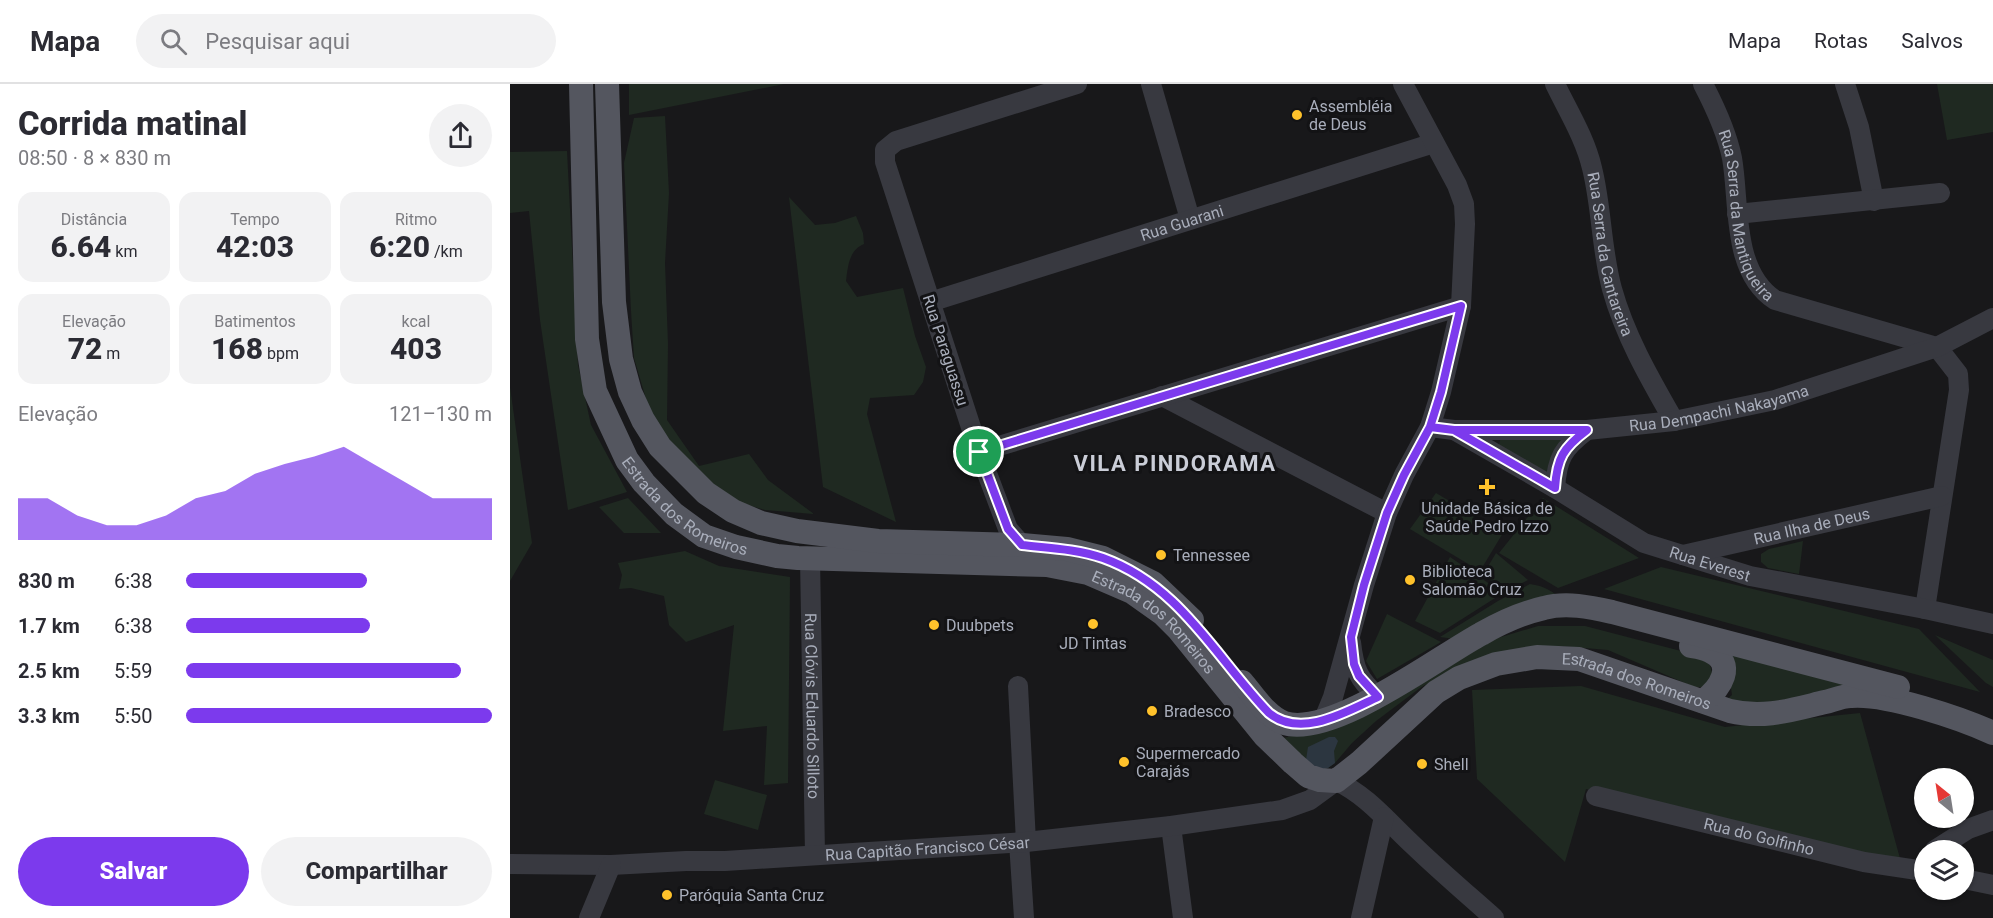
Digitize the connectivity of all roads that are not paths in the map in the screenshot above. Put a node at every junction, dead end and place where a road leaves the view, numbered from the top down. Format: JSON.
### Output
{"nodes":[{"id":1,"x":581,"y":84,"type":"edge"},
{"id":2,"x":607,"y":84,"type":"edge"},
{"id":3,"x":1077,"y":84,"type":"edge"},
{"id":4,"x":1151,"y":84,"type":"edge"},
{"id":5,"x":1403,"y":84,"type":"edge"},
{"id":6,"x":1555,"y":84,"type":"edge"},
{"id":7,"x":1703,"y":84,"type":"edge"},
{"id":8,"x":1845,"y":84,"type":"edge"},
{"id":9,"x":1434,"y":143,"type":"junction"},
{"id":10,"x":1940,"y":193,"type":"dead end"},
{"id":11,"x":1874,"y":201,"type":"junction"},
{"id":12,"x":1737,"y":214,"type":"junction"},
{"id":13,"x":1190,"y":219,"type":"junction"},
{"id":14,"x":930,"y":302,"type":"junction"},
{"id":15,"x":1461,"y":306,"type":"junction"},
{"id":16,"x":1993,"y":318,"type":"edge"},
{"id":17,"x":1936,"y":347,"type":"junction"},
{"id":18,"x":1162,"y":396,"type":"junction"},
{"id":19,"x":1674,"y":421,"type":"junction"},
{"id":20,"x":1430,"y":427,"type":"junction"},
{"id":21,"x":1454,"y":430,"type":"junction"},
{"id":22,"x":1587,"y":430,"type":"junction"},
{"id":23,"x":979,"y":452,"type":"junction"},
{"id":24,"x":1555,"y":488,"type":"junction"},
{"id":25,"x":1942,"y":496,"type":"junction"},
{"id":26,"x":1387,"y":513,"type":"junction"},
{"id":27,"x":1022,"y":545,"type":"junction"},
{"id":28,"x":1681,"y":556,"type":"junction"},
{"id":29,"x":810,"y":558,"type":"junction"},
{"id":30,"x":1926,"y":609,"type":"junction"},
{"id":31,"x":1500,"y":624,"type":"junction"},
{"id":32,"x":1993,"y":624,"type":"edge"},
{"id":33,"x":1351,"y":637,"type":"junction"},
{"id":34,"x":1018,"y":686,"type":"dead end"},
{"id":35,"x":1378,"y":697,"type":"junction"},
{"id":36,"x":1703,"y":701,"type":"junction"},
{"id":37,"x":1993,"y":716,"type":"edge"},
{"id":38,"x":1324,"y":719,"type":"junction"},
{"id":39,"x":1993,"y":733,"type":"edge"},
{"id":40,"x":1336,"y":781,"type":"junction"},
{"id":41,"x":1596,"y":796,"type":"dead end"},
{"id":42,"x":1384,"y":816,"type":"junction"},
{"id":43,"x":1993,"y":820,"type":"edge"},
{"id":44,"x":1171,"y":826,"type":"junction"},
{"id":45,"x":1951,"y":840,"type":"edge"},
{"id":46,"x":1022,"y":842,"type":"junction"},
{"id":47,"x":814,"y":855,"type":"junction"},
{"id":48,"x":510,"y":864,"type":"edge"},
{"id":49,"x":611,"y":865,"type":"junction"},
{"id":50,"x":1914,"y":866,"type":"edge"},
{"id":51,"x":1974,"y":881,"type":"edge"},
{"id":52,"x":1993,"y":885,"type":"edge"},
{"id":53,"x":589,"y":918,"type":"edge"},
{"id":54,"x":1024,"y":918,"type":"edge"},
{"id":55,"x":1183,"y":918,"type":"edge"},
{"id":56,"x":1361,"y":918,"type":"edge"},
{"id":57,"x":1494,"y":918,"type":"edge"}],
"edges":[{"from":1,"to":29,"type":"main road","name":"Estrada dos Romeiros"},
{"from":2,"to":27,"type":"main road","name":"Estrada dos Romeiros"},
{"from":3,"to":14,"type":"street","name":"Rua Paraguassu"},
{"from":4,"to":13,"type":"street"},
{"from":5,"to":9,"type":"street"},
{"from":6,"to":19,"type":"street","name":"Rua Serra da Cantareira"},
{"from":7,"to":12,"type":"street","name":"Rua Serra da Mantiqueira"},
{"from":8,"to":11,"type":"street"},
{"from":9,"to":13,"type":"street","name":"Rua Guarani"},
{"from":9,"to":15,"type":"street"},
{"from":10,"to":11,"type":"street"},
{"from":11,"to":12,"type":"street"},
{"from":12,"to":17,"type":"street","name":"Rua Serra da Mantiqueira"},
{"from":13,"to":14,"type":"street","name":"Rua Guarani"},
{"from":14,"to":23,"type":"street","name":"Rua Paraguassu"},
{"from":15,"to":18,"type":"street"},
{"from":15,"to":20,"type":"street"},
{"from":16,"to":17,"type":"street","name":"Rua Dempachi Nakayama"},
{"from":17,"to":19,"type":"street","name":"Rua Dempachi Nakayama"},
{"from":17,"to":25,"type":"street"},
{"from":18,"to":23,"type":"street"},
{"from":18,"to":26,"type":"street"},
{"from":19,"to":22,"type":"street","name":"Rua Dempachi Nakayama"},
{"from":20,"to":21,"type":"street","name":"Rua Dempachi Nakayama"},
{"from":20,"to":26,"type":"street"},
{"from":21,"to":22,"type":"street","name":"Rua Dempachi Nakayama"},
{"from":21,"to":24,"type":"street","name":"Rua Everest"},
{"from":22,"to":24,"type":"street"},
{"from":23,"to":27,"type":"street","name":"Rua Paraguassu"},
{"from":24,"to":28,"type":"street","name":"Rua Everest"},
{"from":25,"to":28,"type":"street","name":"Rua Ilha de Deus"},
{"from":25,"to":30,"type":"street"},
{"from":26,"to":33,"type":"street"},
{"from":27,"to":38,"type":"main road","name":"Estrada dos Romeiros"},
{"from":28,"to":30,"type":"street","name":"Rua Everest"},
{"from":29,"to":40,"type":"main road","name":"Estrada dos Romeiros"},
{"from":29,"to":47,"type":"street","name":"Rua Clóvis Eduardo Silloto"},
{"from":30,"to":32,"type":"street","name":"Rua Everest"},
{"from":31,"to":35,"type":"main road","name":"Estrada dos Romeiros"},
{"from":31,"to":36,"type":"main road"},
{"from":31,"to":37,"type":"main road","name":"Estrada dos Romeiros"},
{"from":33,"to":35,"type":"street"},
{"from":33,"to":38,"type":"street"},
{"from":34,"to":46,"type":"street"},
{"from":35,"to":38,"type":"main road","name":"Estrada dos Romeiros"},
{"from":36,"to":39,"type":"main road","name":"Estrada dos Romeiros"},
{"from":36,"to":40,"type":"main road","name":"Estrada dos Romeiros"},
{"from":40,"to":42,"type":"street"},
{"from":40,"to":44,"type":"street","name":"Rua Capitão Francisco César"},
{"from":41,"to":50,"type":"street","name":"Rua do Golfinho"},
{"from":42,"to":56,"type":"street"},
{"from":42,"to":57,"type":"street"},
{"from":43,"to":45,"type":"street"},
{"from":44,"to":46,"type":"street","name":"Rua Capitão Francisco César"},
{"from":44,"to":55,"type":"street"},
{"from":46,"to":47,"type":"street","name":"Rua Capitão Francisco César"},
{"from":46,"to":54,"type":"street"},
{"from":47,"to":49,"type":"street","name":"Rua Capitão Francisco César"},
{"from":48,"to":49,"type":"street","name":"Rua Capitão Francisco César"},
{"from":49,"to":53,"type":"street"},
{"from":51,"to":52,"type":"street"}]}
